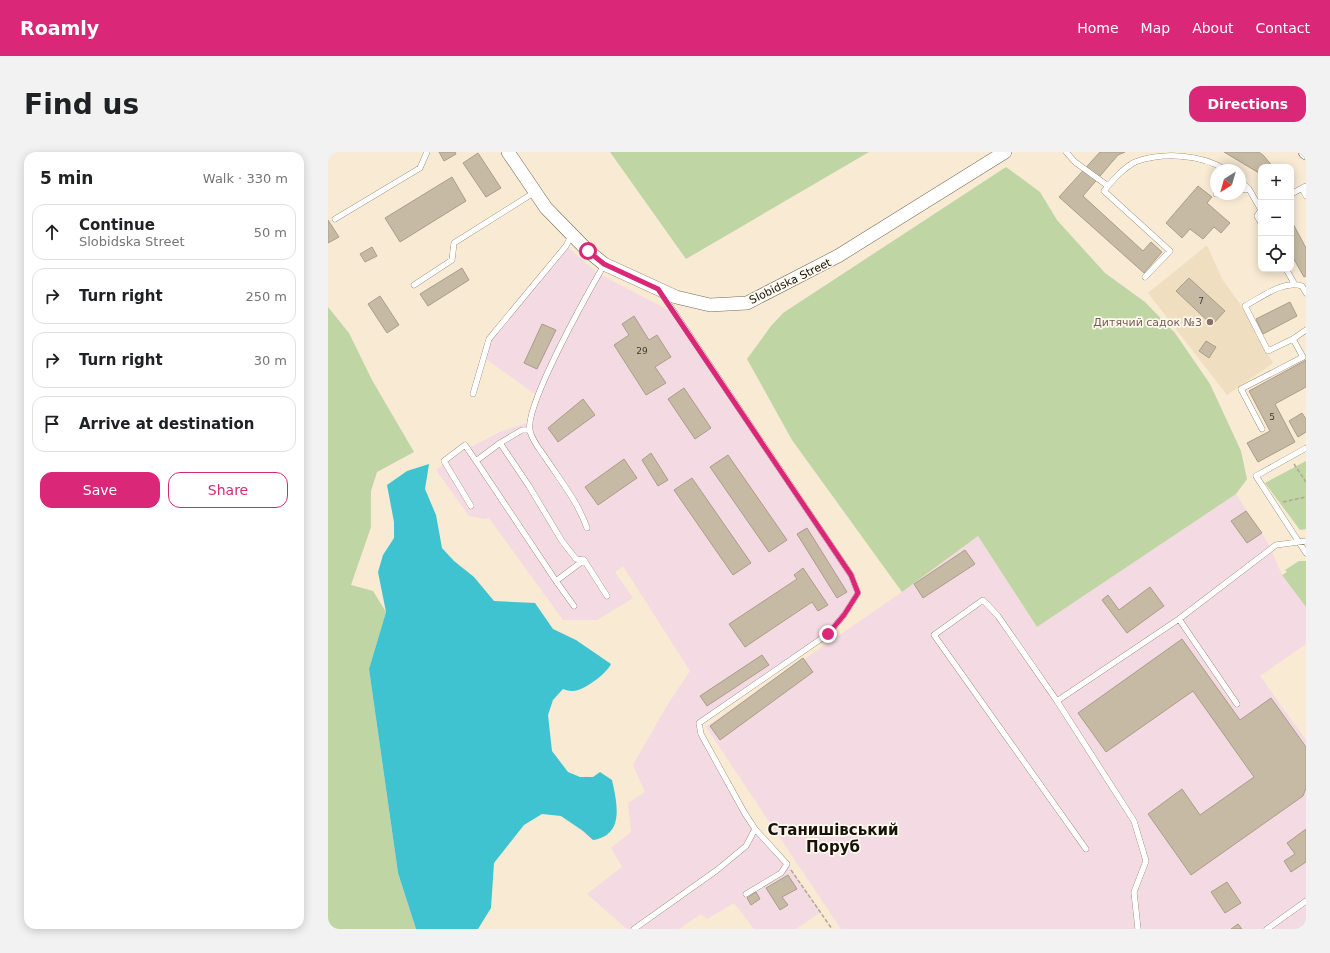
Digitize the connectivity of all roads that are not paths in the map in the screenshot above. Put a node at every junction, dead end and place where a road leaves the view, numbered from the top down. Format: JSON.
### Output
{"nodes":[{"id":1,"x":428,"y":152,"type":"edge"},
{"id":2,"x":508,"y":152,"type":"edge"},
{"id":3,"x":1005,"y":152,"type":"edge"},
{"id":4,"x":1066,"y":152,"type":"edge"},
{"id":5,"x":1214,"y":164,"type":"edge"},
{"id":6,"x":1108,"y":186,"type":"junction"},
{"id":7,"x":1246,"y":186,"type":"edge"},
{"id":8,"x":1304,"y":187,"type":"edge"},
{"id":9,"x":1246,"y":189,"type":"edge"},
{"id":10,"x":1249,"y":189,"type":"junction"},
{"id":11,"x":535,"y":192,"type":"junction"},
{"id":12,"x":1294,"y":192,"type":"edge"},
{"id":13,"x":1306,"y":196,"type":"edge"},
{"id":14,"x":1258,"y":205,"type":"edge"},
{"id":15,"x":335,"y":219,"type":"dead end"},
{"id":16,"x":572,"y":234,"type":"junction"},
{"id":17,"x":604,"y":264,"type":"junction"},
{"id":18,"x":1288,"y":272,"type":"edge"},
{"id":19,"x":1145,"y":277,"type":"dead end"},
{"id":20,"x":1294,"y":283,"type":"junction"},
{"id":21,"x":414,"y":285,"type":"dead end"},
{"id":22,"x":1304,"y":285,"type":"edge"},
{"id":23,"x":658,"y":289,"type":"junction"},
{"id":24,"x":1306,"y":293,"type":"edge"},
{"id":25,"x":1306,"y":330,"type":"edge"},
{"id":26,"x":1293,"y":340,"type":"junction"},
{"id":27,"x":473,"y":394,"type":"dead end"},
{"id":28,"x":1262,"y":429,"type":"dead end"},
{"id":29,"x":530,"y":430,"type":"junction"},
{"id":30,"x":500,"y":443,"type":"junction"},
{"id":31,"x":1306,"y":448,"type":"edge"},
{"id":32,"x":476,"y":461,"type":"junction"},
{"id":33,"x":471,"y":506,"type":"dead end"},
{"id":34,"x":587,"y":528,"type":"dead end"},
{"id":35,"x":1306,"y":541,"type":"edge"},
{"id":36,"x":1299,"y":542,"type":"junction"},
{"id":37,"x":1306,"y":553,"type":"edge"},
{"id":38,"x":584,"y":560,"type":"junction"},
{"id":39,"x":556,"y":581,"type":"junction"},
{"id":40,"x":607,"y":596,"type":"dead end"},
{"id":41,"x":574,"y":606,"type":"dead end"},
{"id":42,"x":1179,"y":619,"type":"junction"},
{"id":43,"x":1057,"y":701,"type":"junction"},
{"id":44,"x":1237,"y":704,"type":"dead end"},
{"id":45,"x":755,"y":829,"type":"junction"},
{"id":46,"x":1086,"y":849,"type":"dead end"},
{"id":47,"x":746,"y":894,"type":"dead end"},
{"id":48,"x":1306,"y":900,"type":"edge"},
{"id":49,"x":634,"y":929,"type":"edge"},
{"id":50,"x":1138,"y":929,"type":"edge"},
{"id":51,"x":1267,"y":929,"type":"edge"}],
"edges":[{"from":1,"to":15,"type":"lane"},
{"from":2,"to":11,"type":"street","name":"Slobidska Street"},
{"from":3,"to":23,"type":"street","name":"Slobidska Street"},
{"from":4,"to":6,"type":"lane"},
{"from":5,"to":6,"type":"lane"},
{"from":6,"to":19,"type":"lane"},
{"from":7,"to":10,"type":"lane"},
{"from":8,"to":12,"type":"lane"},
{"from":8,"to":13,"type":"lane"},
{"from":9,"to":10,"type":"lane"},
{"from":10,"to":14,"type":"lane"},
{"from":11,"to":16,"type":"street","name":"Slobidska Street"},
{"from":11,"to":21,"type":"lane"},
{"from":16,"to":17,"type":"street","name":"Slobidska Street"},
{"from":16,"to":27,"type":"lane"},
{"from":17,"to":23,"type":"street","name":"Slobidska Street"},
{"from":17,"to":29,"type":"lane"},
{"from":18,"to":20,"type":"lane"},
{"from":20,"to":22,"type":"lane"},
{"from":20,"to":26,"type":"lane"},
{"from":22,"to":24,"type":"lane"},
{"from":23,"to":45,"type":"lane"},
{"from":25,"to":26,"type":"lane"},
{"from":26,"to":28,"type":"lane"},
{"from":29,"to":30,"type":"lane"},
{"from":29,"to":34,"type":"lane"},
{"from":30,"to":32,"type":"lane"},
{"from":30,"to":38,"type":"lane"},
{"from":31,"to":36,"type":"lane"},
{"from":32,"to":33,"type":"lane"},
{"from":32,"to":39,"type":"lane"},
{"from":35,"to":36,"type":"lane"},
{"from":36,"to":37,"type":"lane"},
{"from":36,"to":42,"type":"lane"},
{"from":38,"to":39,"type":"lane"},
{"from":38,"to":40,"type":"lane"},
{"from":39,"to":41,"type":"lane"},
{"from":42,"to":43,"type":"lane"},
{"from":42,"to":44,"type":"lane"},
{"from":43,"to":46,"type":"lane"},
{"from":43,"to":50,"type":"lane"},
{"from":45,"to":47,"type":"lane"},
{"from":45,"to":49,"type":"lane"},
{"from":48,"to":51,"type":"lane"}]}
